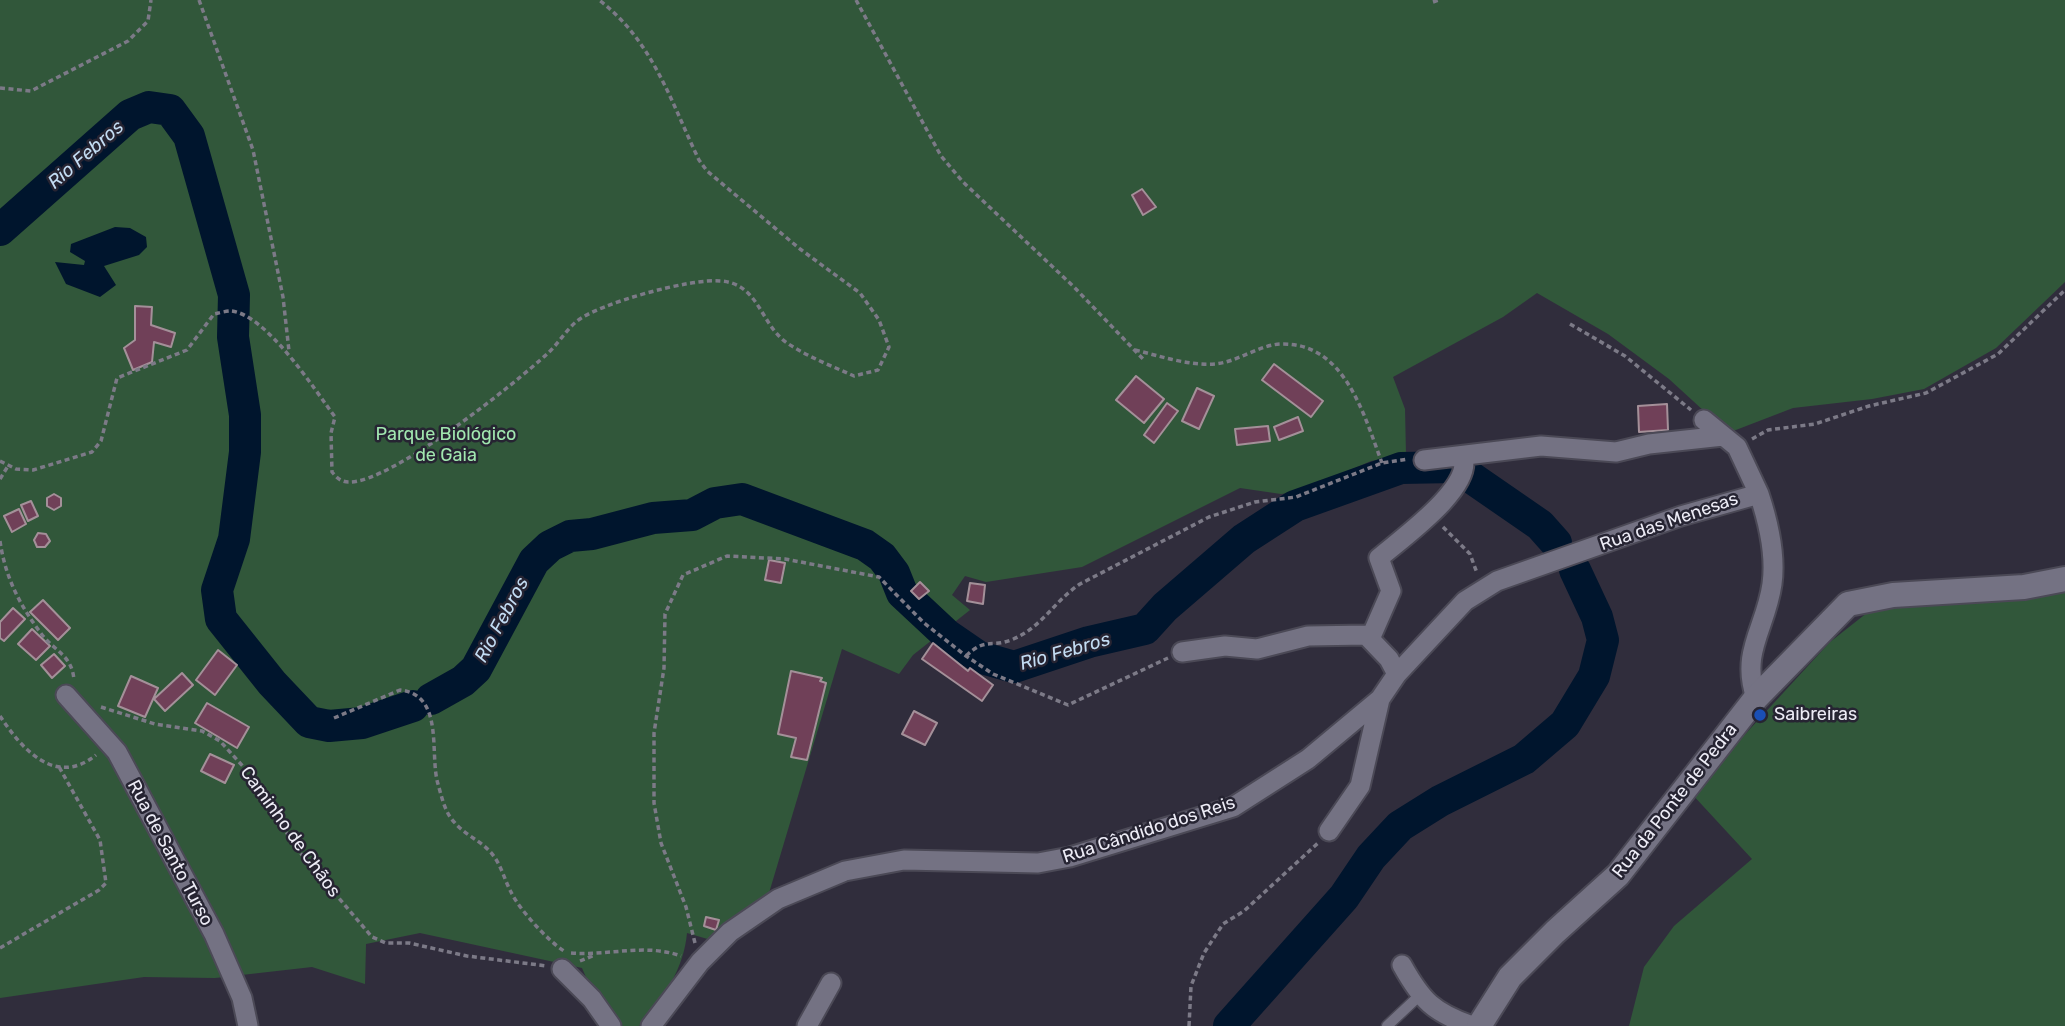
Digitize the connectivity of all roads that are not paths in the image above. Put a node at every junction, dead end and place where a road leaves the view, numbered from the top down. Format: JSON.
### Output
{"nodes":[{"id":1,"x":1703,"y":420,"type":"road end"},
{"id":2,"x":1730,"y":441,"type":"junction"},
{"id":3,"x":1424,"y":460,"type":"road end"},
{"id":4,"x":1463,"y":468,"type":"junction"},
{"id":5,"x":1759,"y":494,"type":"junction"},
{"id":6,"x":2065,"y":579,"type":"edge"},
{"id":7,"x":1370,"y":639,"type":"junction"},
{"id":8,"x":1182,"y":652,"type":"road end"},
{"id":9,"x":1397,"y":674,"type":"junction"},
{"id":10,"x":66,"y":695,"type":"road end"},
{"id":11,"x":1756,"y":698,"type":"junction"},
{"id":12,"x":1380,"y":699,"type":"junction"},
{"id":13,"x":1329,"y":831,"type":"road end"},
{"id":14,"x":1402,"y":965,"type":"dead end"},
{"id":15,"x":562,"y":970,"type":"road end"},
{"id":16,"x":831,"y":983,"type":"dead end"},
{"id":17,"x":1419,"y":996,"type":"junction"},
{"id":18,"x":248,"y":1026,"type":"edge"},
{"id":19,"x":611,"y":1026,"type":"edge"},
{"id":20,"x":651,"y":1026,"type":"edge"},
{"id":21,"x":807,"y":1026,"type":"edge"},
{"id":22,"x":1387,"y":1026,"type":"edge"},
{"id":23,"x":1472,"y":1026,"type":"edge"},
{"id":24,"x":1479,"y":1026,"type":"edge"}],
"edges":[{"from":1,"to":2,"type":"street"},
{"from":2,"to":4,"type":"street"},
{"from":2,"to":5,"type":"street"},
{"from":3,"to":4,"type":"street"},
{"from":4,"to":7,"type":"street"},
{"from":5,"to":9,"type":"street","name":"Rua das Menesas"},
{"from":5,"to":11,"type":"street","name":"Rua das Menesas"},
{"from":6,"to":11,"type":"street"},
{"from":7,"to":8,"type":"street"},
{"from":7,"to":9,"type":"street"},
{"from":9,"to":12,"type":"street","name":"Rua Cândido dos Reis"},
{"from":10,"to":18,"type":"street","name":"Rua de Santo Turso"},
{"from":11,"to":24,"type":"street","name":"Rua da Ponte de Pedra"},
{"from":12,"to":13,"type":"street","name":"Rua Cândido dos Reis"},
{"from":12,"to":20,"type":"street","name":"Rua Cândido dos Reis"},
{"from":14,"to":17,"type":"street"},
{"from":15,"to":19,"type":"street"},
{"from":16,"to":21,"type":"street"},
{"from":17,"to":22,"type":"lane"},
{"from":17,"to":23,"type":"street"}]}
